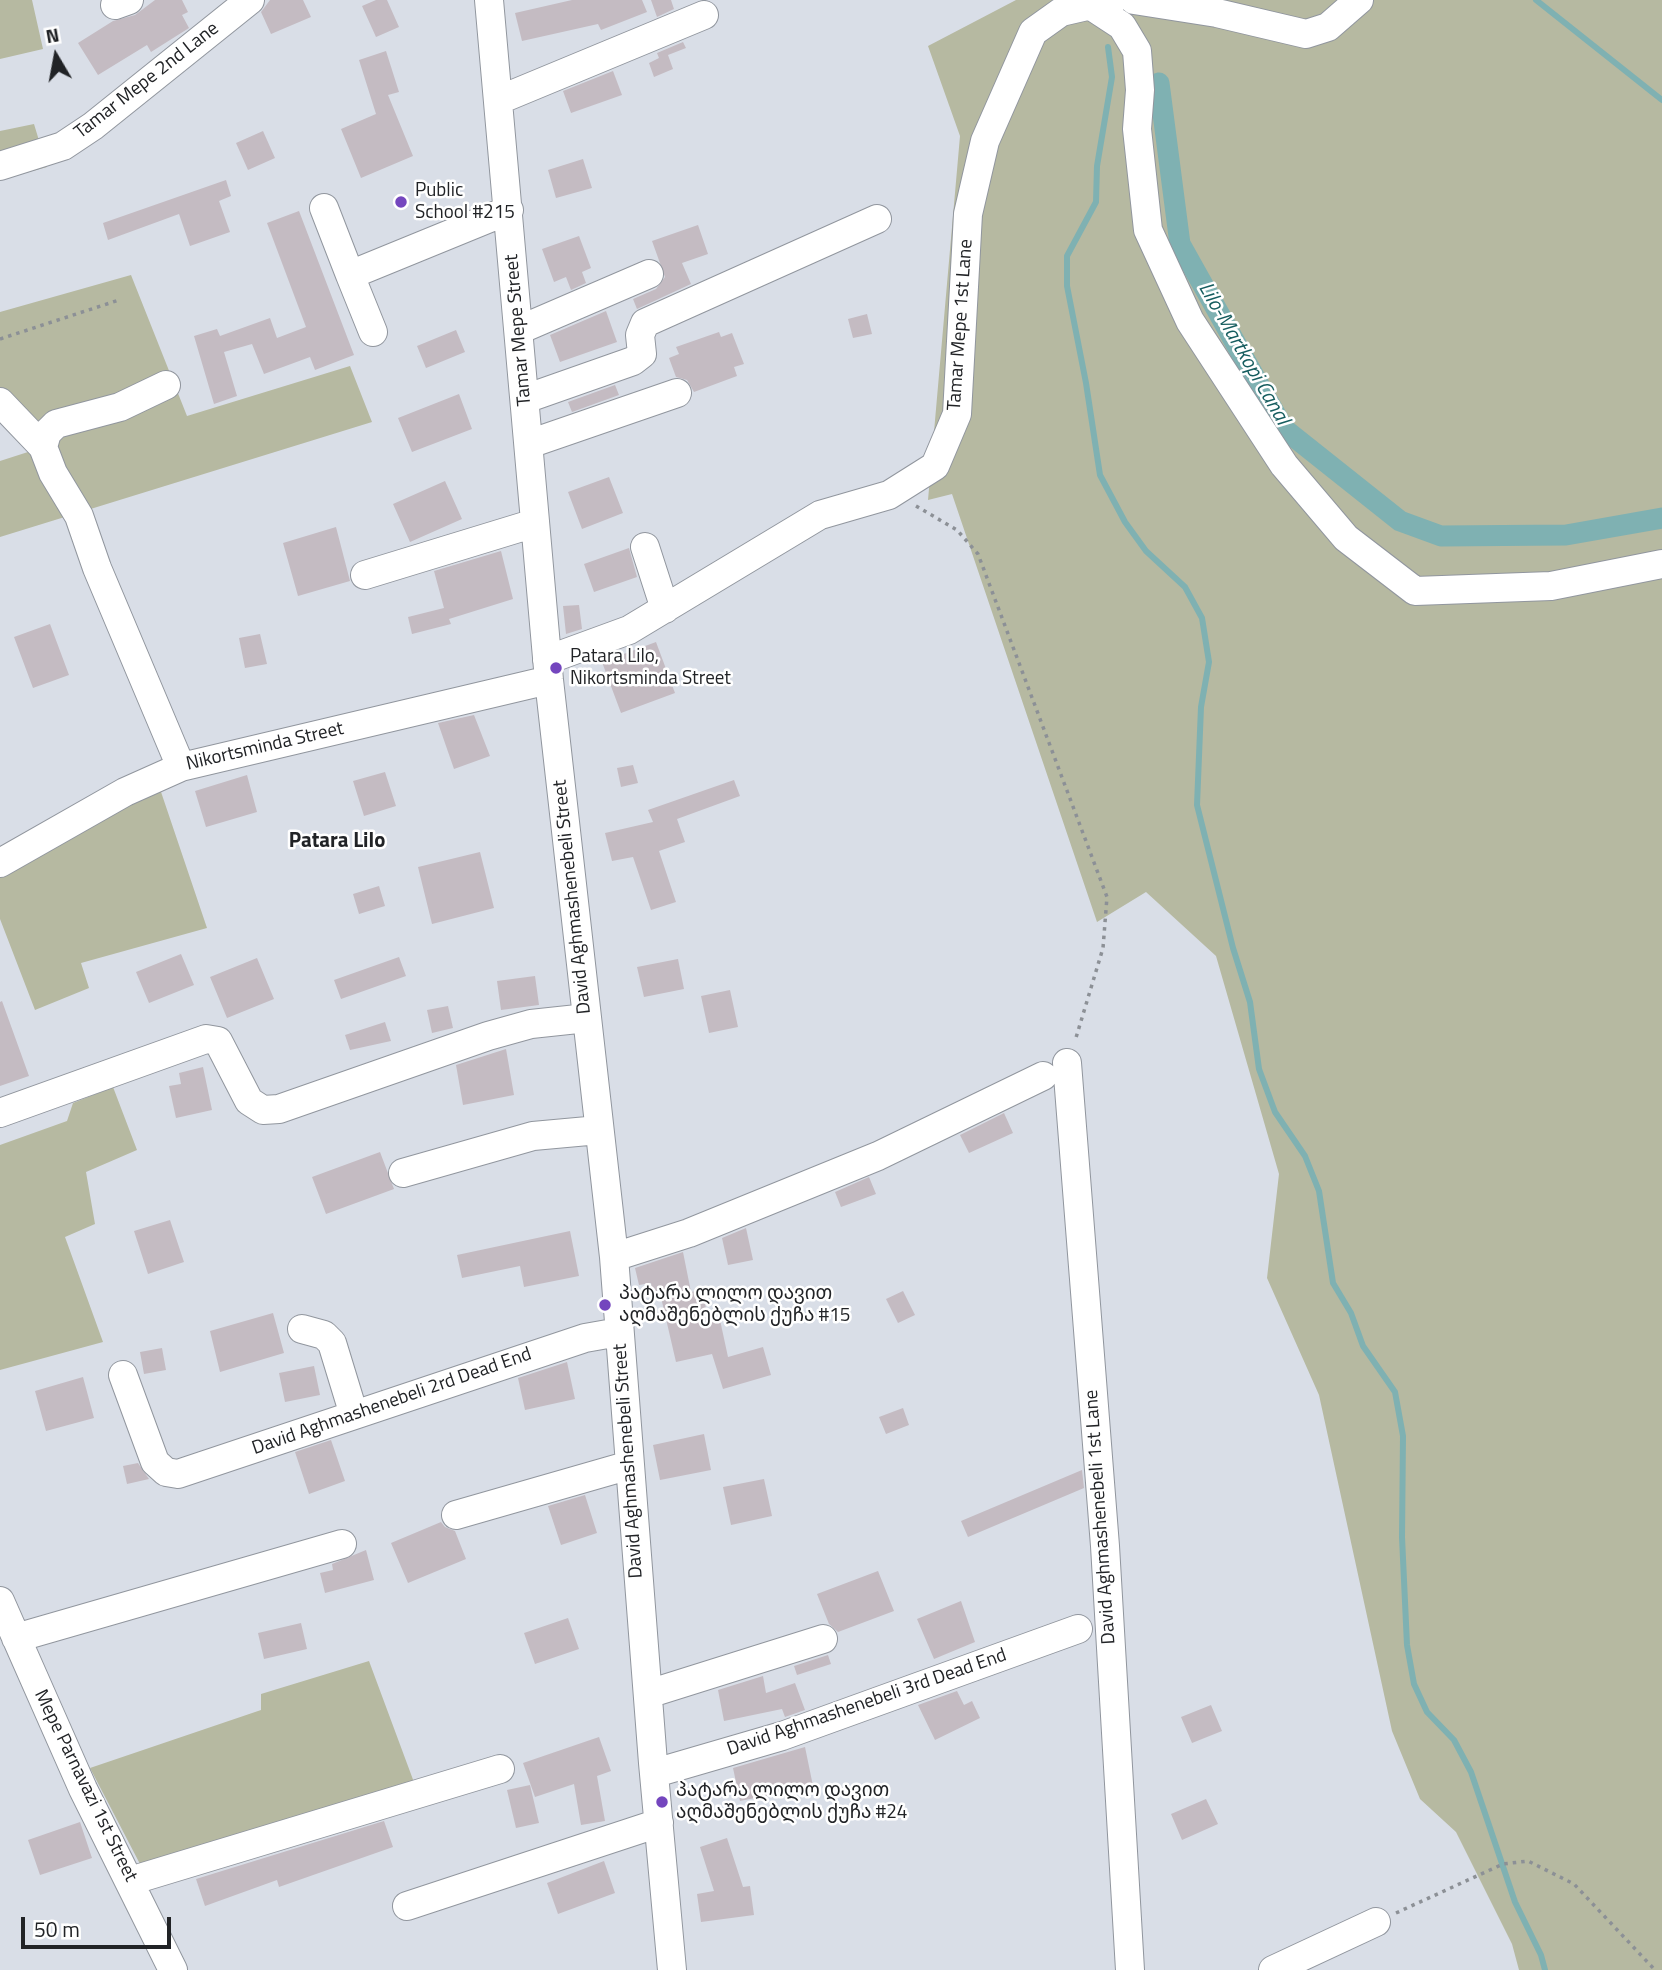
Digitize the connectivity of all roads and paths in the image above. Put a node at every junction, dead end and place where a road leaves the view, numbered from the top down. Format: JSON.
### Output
{"nodes":[{"id":1,"x":250,"y":0,"type":"edge"},
{"id":2,"x":489,"y":0,"type":"edge"},
{"id":3,"x":1134,"y":0,"type":"edge"},
{"id":4,"x":1359,"y":0,"type":"edge"},
{"id":5,"x":1103,"y":3,"type":"edge"},
{"id":6,"x":704,"y":15,"type":"dead end"},
{"id":7,"x":499,"y":100,"type":"junction"},
{"id":8,"x":0,"y":166,"type":"edge"},
{"id":9,"x":324,"y":208,"type":"dead end"},
{"id":10,"x":509,"y":210,"type":"junction"},
{"id":11,"x":877,"y":219,"type":"dead end"},
{"id":12,"x":649,"y":274,"type":"dead end"},
{"id":13,"x":350,"y":275,"type":"junction"},
{"id":14,"x":119,"y":300,"type":"dead end"},
{"id":15,"x":519,"y":330,"type":"junction"},
{"id":16,"x":373,"y":332,"type":"dead end"},
{"id":17,"x":0,"y":339,"type":"edge"},
{"id":18,"x":166,"y":385,"type":"dead end"},
{"id":19,"x":677,"y":393,"type":"dead end"},
{"id":20,"x":525,"y":399,"type":"junction"},
{"id":21,"x":0,"y":402,"type":"edge"},
{"id":22,"x":529,"y":444,"type":"junction"},
{"id":23,"x":43,"y":447,"type":"junction"},
{"id":24,"x":889,"y":495,"type":"junction"},
{"id":25,"x":534,"y":523,"type":"junction"},
{"id":26,"x":645,"y":547,"type":"dead end"},
{"id":27,"x":1662,"y":564,"type":"edge"},
{"id":28,"x":365,"y":575,"type":"dead end"},
{"id":29,"x":665,"y":609,"type":"junction"},
{"id":30,"x":548,"y":670,"type":"junction"},
{"id":31,"x":181,"y":766,"type":"junction"},
{"id":32,"x":0,"y":863,"type":"edge"},
{"id":33,"x":587,"y":1018,"type":"junction"},
{"id":34,"x":1055,"y":1070,"type":"junction"},
{"id":35,"x":0,"y":1113,"type":"edge"},
{"id":36,"x":598,"y":1129,"type":"junction"},
{"id":37,"x":403,"y":1174,"type":"dead end"},
{"id":38,"x":614,"y":1257,"type":"junction"},
{"id":39,"x":302,"y":1329,"type":"dead end"},
{"id":40,"x":620,"y":1332,"type":"junction"},
{"id":41,"x":123,"y":1375,"type":"dead end"},
{"id":42,"x":354,"y":1415,"type":"junction"},
{"id":43,"x":630,"y":1465,"type":"junction"},
{"id":44,"x":456,"y":1515,"type":"dead end"},
{"id":45,"x":342,"y":1544,"type":"dead end"},
{"id":46,"x":0,"y":1601,"type":"edge"},
{"id":47,"x":1078,"y":1629,"type":"dead end"},
{"id":48,"x":16,"y":1638,"type":"junction"},
{"id":49,"x":823,"y":1639,"type":"dead end"},
{"id":50,"x":886,"y":1685,"type":"dead end"},
{"id":51,"x":648,"y":1694,"type":"junction"},
{"id":52,"x":654,"y":1768,"type":"junction"},
{"id":53,"x":500,"y":1769,"type":"dead end"},
{"id":54,"x":659,"y":1823,"type":"junction"},
{"id":55,"x":130,"y":1881,"type":"junction"},
{"id":56,"x":407,"y":1906,"type":"dead end"},
{"id":57,"x":1376,"y":1922,"type":"joint"},
{"id":58,"x":173,"y":1970,"type":"edge"},
{"id":59,"x":673,"y":1970,"type":"edge"},
{"id":60,"x":1130,"y":1970,"type":"edge"},
{"id":61,"x":1273,"y":1970,"type":"edge"},
{"id":62,"x":1655,"y":1970,"type":"edge"}],
"edges":[{"from":1,"to":8,"type":"street","name":"Tamar Mepe 2nd Lane"},
{"from":2,"to":7,"type":"street","name":"Tamar Mepe Street"},
{"from":3,"to":4,"type":"street"},
{"from":5,"to":24,"type":"street","name":"Tamar Mepe 1st Lane"},
{"from":5,"to":27,"type":"street"},
{"from":6,"to":7,"type":"street"},
{"from":7,"to":10,"type":"street","name":"Tamar Mepe Street"},
{"from":9,"to":13,"type":"street"},
{"from":10,"to":13,"type":"street"},
{"from":10,"to":15,"type":"street","name":"Tamar Mepe Street"},
{"from":11,"to":20,"type":"street"},
{"from":12,"to":15,"type":"street"},
{"from":13,"to":16,"type":"street"},
{"from":14,"to":17,"type":"path"},
{"from":15,"to":20,"type":"street","name":"Tamar Mepe Street"},
{"from":18,"to":23,"type":"street"},
{"from":19,"to":22,"type":"street"},
{"from":20,"to":22,"type":"street","name":"Tamar Mepe Street"},
{"from":21,"to":23,"type":"street"},
{"from":22,"to":25,"type":"street","name":"Tamar Mepe Street"},
{"from":23,"to":31,"type":"street"},
{"from":24,"to":29,"type":"street","name":"Tamar Mepe 1st Lane"},
{"from":24,"to":34,"type":"path"},
{"from":25,"to":28,"type":"street"},
{"from":25,"to":30,"type":"street","name":"Tamar Mepe Street"},
{"from":26,"to":29,"type":"street"},
{"from":29,"to":30,"type":"street","name":"Tamar Mepe 1st Lane"},
{"from":30,"to":31,"type":"street","name":"Nikortsminda Street"},
{"from":30,"to":33,"type":"street","name":"David Aghmashenebeli Street"},
{"from":31,"to":32,"type":"street","name":"Nikortsminda Street"},
{"from":33,"to":35,"type":"street"},
{"from":33,"to":36,"type":"street","name":"David Aghmashenebeli Street"},
{"from":34,"to":38,"type":"street"},
{"from":34,"to":60,"type":"street","name":"David Aghmashenebeli 1st Lane"},
{"from":36,"to":37,"type":"street"},
{"from":36,"to":38,"type":"street","name":"David Aghmashenebeli Street"},
{"from":38,"to":40,"type":"street","name":"David Aghmashenebeli Street"},
{"from":39,"to":42,"type":"street"},
{"from":40,"to":42,"type":"street","name":"David Aghmashenebeli 2rd Dead End"},
{"from":40,"to":43,"type":"street","name":"David Aghmashenebeli Street"},
{"from":41,"to":42,"type":"street","name":"David Aghmashenebeli 2rd Dead End"},
{"from":43,"to":44,"type":"street"},
{"from":43,"to":51,"type":"street","name":"David Aghmashenebeli Street"},
{"from":45,"to":48,"type":"street"},
{"from":46,"to":48,"type":"street","name":"Mepe Parnavazi 1st Street"},
{"from":47,"to":52,"type":"street","name":"David Aghmashenebeli 3rd Dead End"},
{"from":48,"to":55,"type":"street","name":"Mepe Parnavazi 1st Street"},
{"from":49,"to":51,"type":"street"},
{"from":50,"to":52,"type":"street"},
{"from":51,"to":52,"type":"street","name":"David Aghmashenebeli Street"},
{"from":52,"to":54,"type":"street","name":"David Aghmashenebeli Street"},
{"from":53,"to":55,"type":"street"},
{"from":54,"to":56,"type":"street"},
{"from":54,"to":59,"type":"street","name":"David Aghmashenebeli Street"},
{"from":55,"to":58,"type":"street","name":"Mepe Parnavazi 1st Street"},
{"from":57,"to":61,"type":"street"},
{"from":57,"to":62,"type":"path"}]}
